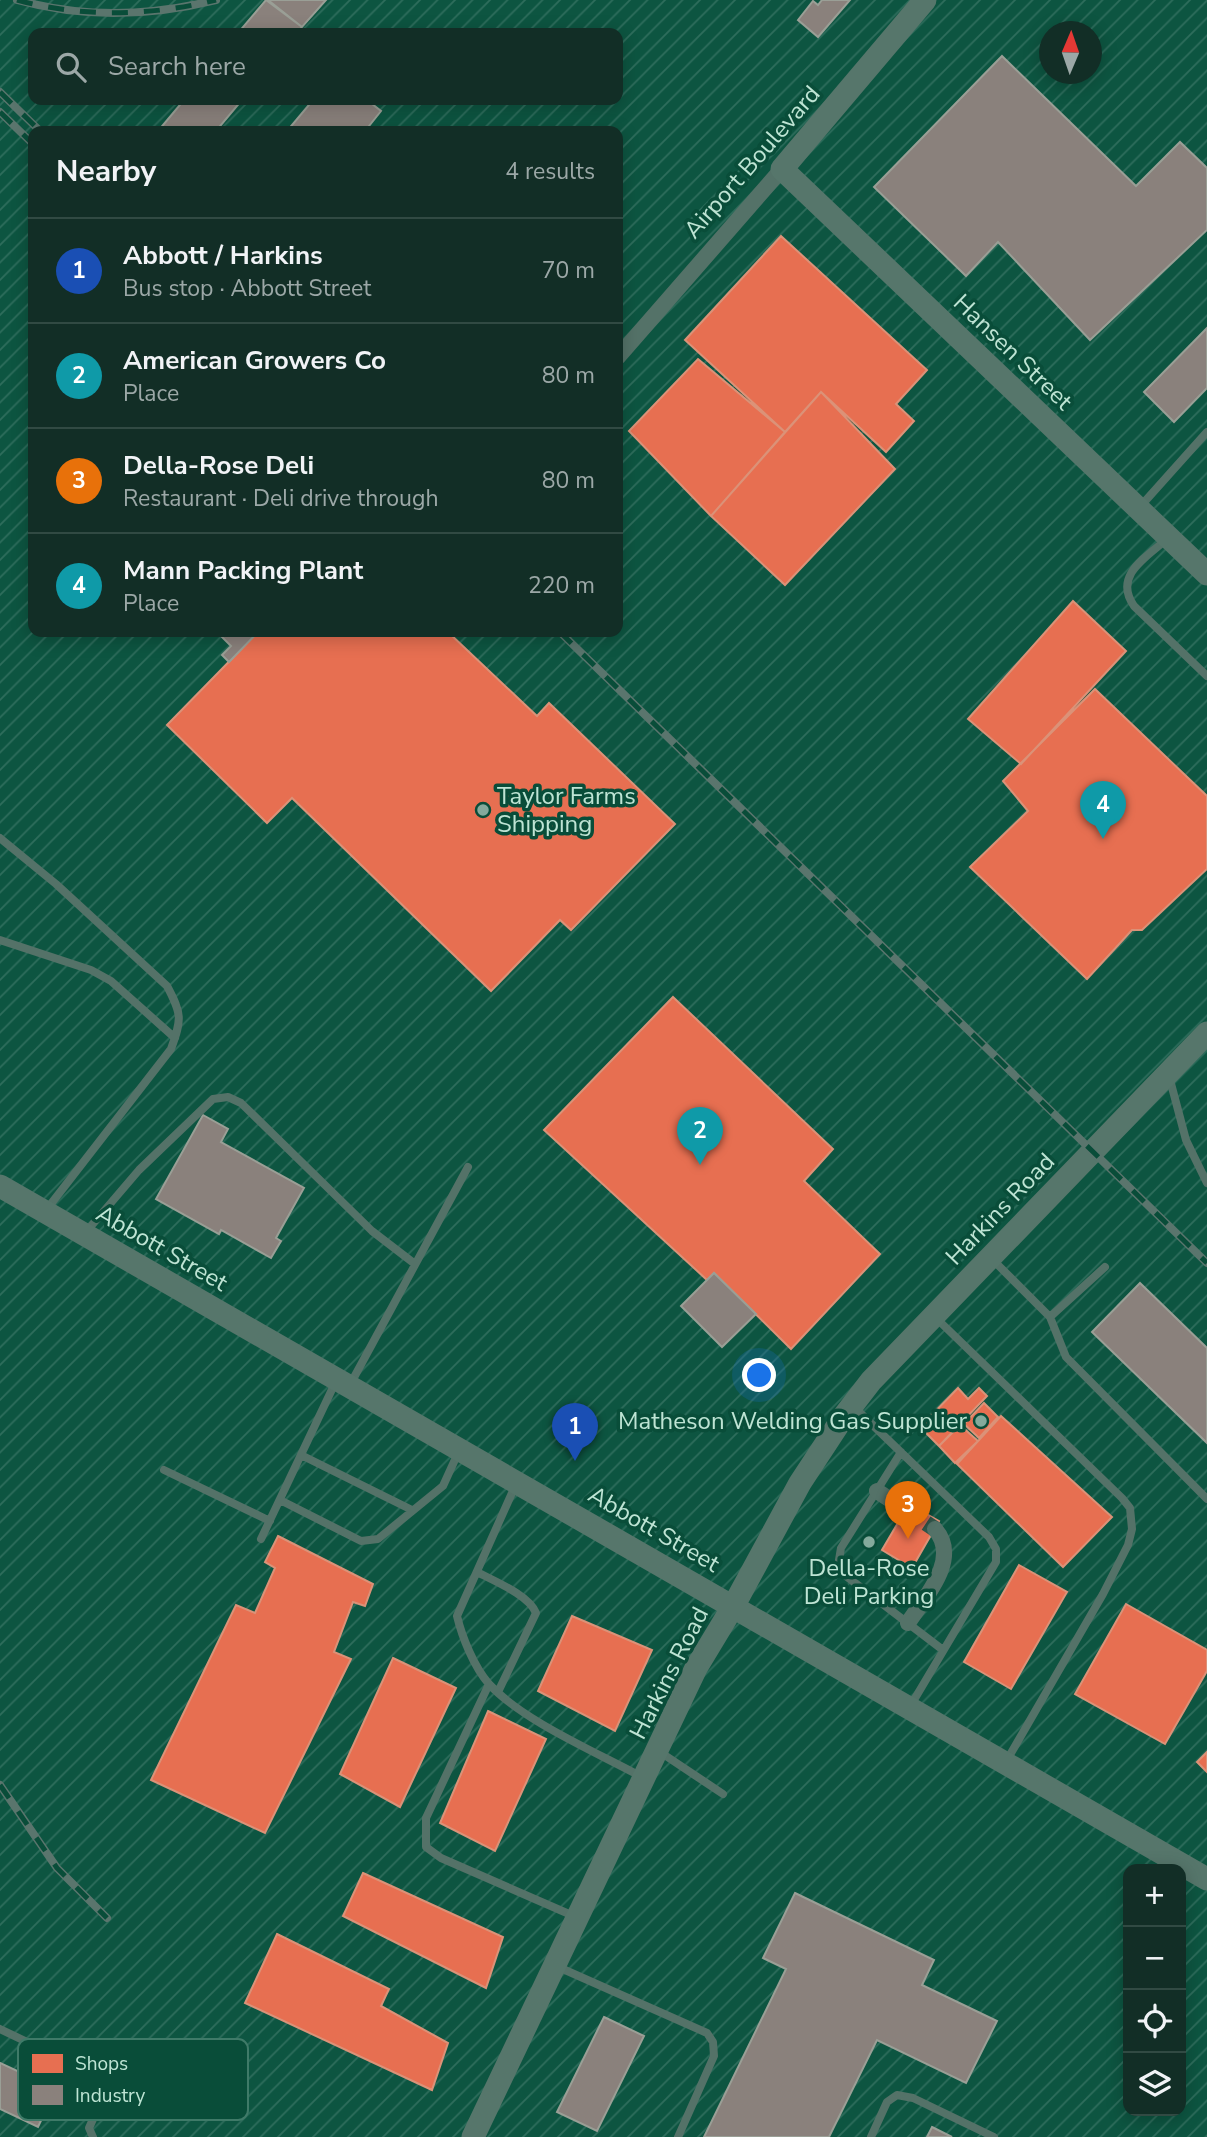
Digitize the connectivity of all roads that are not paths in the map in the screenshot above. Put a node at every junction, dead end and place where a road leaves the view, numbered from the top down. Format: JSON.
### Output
{"nodes":[{"id":1,"x":925,"y":0,"type":"edge"},
{"id":2,"x":782,"y":169,"type":"junction"},
{"id":3,"x":623,"y":351,"type":"edge"},
{"id":4,"x":1207,"y":432,"type":"edge"},
{"id":5,"x":1139,"y":508,"type":"junction"},
{"id":6,"x":1169,"y":537,"type":"junction"},
{"id":7,"x":1207,"y":574,"type":"edge"},
{"id":8,"x":1207,"y":676,"type":"edge"},
{"id":9,"x":0,"y":838,"type":"edge"},
{"id":10,"x":0,"y":940,"type":"edge"},
{"id":11,"x":1207,"y":1033,"type":"edge"},
{"id":12,"x":175,"y":1038,"type":"junction"},
{"id":13,"x":1168,"y":1073,"type":"junction"},
{"id":14,"x":468,"y":1167,"type":"dead end"},
{"id":15,"x":1207,"y":1183,"type":"edge"},
{"id":16,"x":0,"y":1186,"type":"edge"},
{"id":17,"x":45,"y":1211,"type":"junction"},
{"id":18,"x":85,"y":1234,"type":"junction"},
{"id":19,"x":990,"y":1257,"type":"junction"},
{"id":20,"x":415,"y":1264,"type":"junction"},
{"id":21,"x":1105,"y":1267,"type":"dead end"},
{"id":22,"x":934,"y":1315,"type":"junction"},
{"id":23,"x":1050,"y":1317,"type":"junction"},
{"id":24,"x":343,"y":1382,"type":"junction"},
{"id":25,"x":852,"y":1406,"type":"junction"},
{"id":26,"x":460,"y":1449,"type":"junction"},
{"id":27,"x":901,"y":1452,"type":"junction"},
{"id":28,"x":302,"y":1455,"type":"junction"},
{"id":29,"x":164,"y":1471,"type":"dead end"},
{"id":30,"x":518,"y":1482,"type":"junction"},
{"id":31,"x":877,"y":1491,"type":"junction"},
{"id":32,"x":1207,"y":1499,"type":"edge"},
{"id":33,"x":280,"y":1500,"type":"junction"},
{"id":34,"x":412,"y":1510,"type":"junction"},
{"id":35,"x":906,"y":1510,"type":"tunnel mouth"},
{"id":36,"x":270,"y":1521,"type":"junction"},
{"id":37,"x":934,"y":1529,"type":"tunnel mouth"},
{"id":38,"x":261,"y":1539,"type":"dead end"},
{"id":39,"x":477,"y":1572,"type":"junction"},
{"id":40,"x":734,"y":1605,"type":"junction"},
{"id":41,"x":908,"y":1623,"type":"junction"},
{"id":42,"x":943,"y":1650,"type":"junction"},
{"id":43,"x":489,"y":1684,"type":"junction"},
{"id":44,"x":498,"y":1692,"type":"junction"},
{"id":45,"x":910,"y":1707,"type":"junction"},
{"id":46,"x":658,"y":1751,"type":"junction"},
{"id":47,"x":1005,"y":1763,"type":"junction"},
{"id":48,"x":645,"y":1779,"type":"junction"},
{"id":49,"x":723,"y":1794,"type":"dead end"},
{"id":50,"x":1207,"y":1879,"type":"edge"},
{"id":51,"x":579,"y":1918,"type":"junction"},
{"id":52,"x":556,"y":1966,"type":"junction"},
{"id":53,"x":0,"y":2029,"type":"edge"},
{"id":54,"x":21,"y":2039,"type":"edge"},
{"id":55,"x":93,"y":2120,"type":"edge"},
{"id":56,"x":93,"y":2137,"type":"edge"},
{"id":57,"x":473,"y":2137,"type":"edge"},
{"id":58,"x":678,"y":2137,"type":"edge"},
{"id":59,"x":871,"y":2137,"type":"edge"},
{"id":60,"x":994,"y":2137,"type":"edge"}],
"edges":[{"from":1,"to":2,"type":"street","name":"Airport Boulevard"},
{"from":2,"to":3,"type":"street","name":"Airport Boulevard"},
{"from":2,"to":5,"type":"street","name":"Hansen Street"},
{"from":4,"to":5,"type":"lane"},
{"from":5,"to":6,"type":"street","name":"Hansen Street"},
{"from":6,"to":7,"type":"street","name":"Hansen Street"},
{"from":6,"to":8,"type":"lane"},
{"from":9,"to":12,"type":"lane"},
{"from":10,"to":12,"type":"lane"},
{"from":11,"to":13,"type":"street","name":"Harkins Road"},
{"from":12,"to":17,"type":"lane"},
{"from":13,"to":15,"type":"lane"},
{"from":13,"to":19,"type":"street","name":"Harkins Road"},
{"from":14,"to":20,"type":"lane"},
{"from":16,"to":17,"type":"street","name":"Abbott Street"},
{"from":17,"to":18,"type":"street","name":"Abbott Street"},
{"from":18,"to":20,"type":"lane"},
{"from":18,"to":24,"type":"street","name":"Abbott Street"},
{"from":19,"to":22,"type":"street","name":"Harkins Road"},
{"from":19,"to":23,"type":"lane"},
{"from":20,"to":24,"type":"lane"},
{"from":21,"to":23,"type":"lane"},
{"from":22,"to":25,"type":"street","name":"Harkins Road"},
{"from":22,"to":47,"type":"lane"},
{"from":23,"to":32,"type":"lane"},
{"from":24,"to":26,"type":"street","name":"Abbott Street"},
{"from":24,"to":28,"type":"lane"},
{"from":25,"to":27,"type":"lane"},
{"from":25,"to":40,"type":"street","name":"Harkins Road"},
{"from":26,"to":30,"type":"street","name":"Abbott Street"},
{"from":26,"to":34,"type":"lane"},
{"from":27,"to":31,"type":"lane"},
{"from":27,"to":42,"type":"lane"},
{"from":28,"to":33,"type":"lane"},
{"from":28,"to":34,"type":"lane"},
{"from":29,"to":36,"type":"lane"},
{"from":30,"to":39,"type":"lane"},
{"from":30,"to":40,"type":"street","name":"Abbott Street"},
{"from":31,"to":35,"type":"street"},
{"from":31,"to":41,"type":"lane"},
{"from":33,"to":34,"type":"lane"},
{"from":33,"to":36,"type":"lane"},
{"from":36,"to":38,"type":"lane"},
{"from":37,"to":41,"type":"street"},
{"from":39,"to":43,"type":"lane"},
{"from":39,"to":44,"type":"lane"},
{"from":40,"to":45,"type":"street","name":"Abbott Street"},
{"from":40,"to":46,"type":"street","name":"Harkins Road"},
{"from":41,"to":42,"type":"lane"},
{"from":42,"to":45,"type":"lane"},
{"from":43,"to":44,"type":"lane"},
{"from":43,"to":51,"type":"lane"},
{"from":44,"to":48,"type":"lane"},
{"from":45,"to":47,"type":"street","name":"Abbott Street"},
{"from":46,"to":48,"type":"street","name":"Harkins Road"},
{"from":46,"to":49,"type":"lane"},
{"from":47,"to":50,"type":"street","name":"Abbott Street"},
{"from":48,"to":51,"type":"street","name":"Harkins Road"},
{"from":51,"to":52,"type":"street","name":"Harkins Road"},
{"from":52,"to":57,"type":"street","name":"Harkins Road"},
{"from":52,"to":58,"type":"lane"},
{"from":53,"to":54,"type":"lane"},
{"from":55,"to":56,"type":"lane"},
{"from":59,"to":60,"type":"lane"}]}
